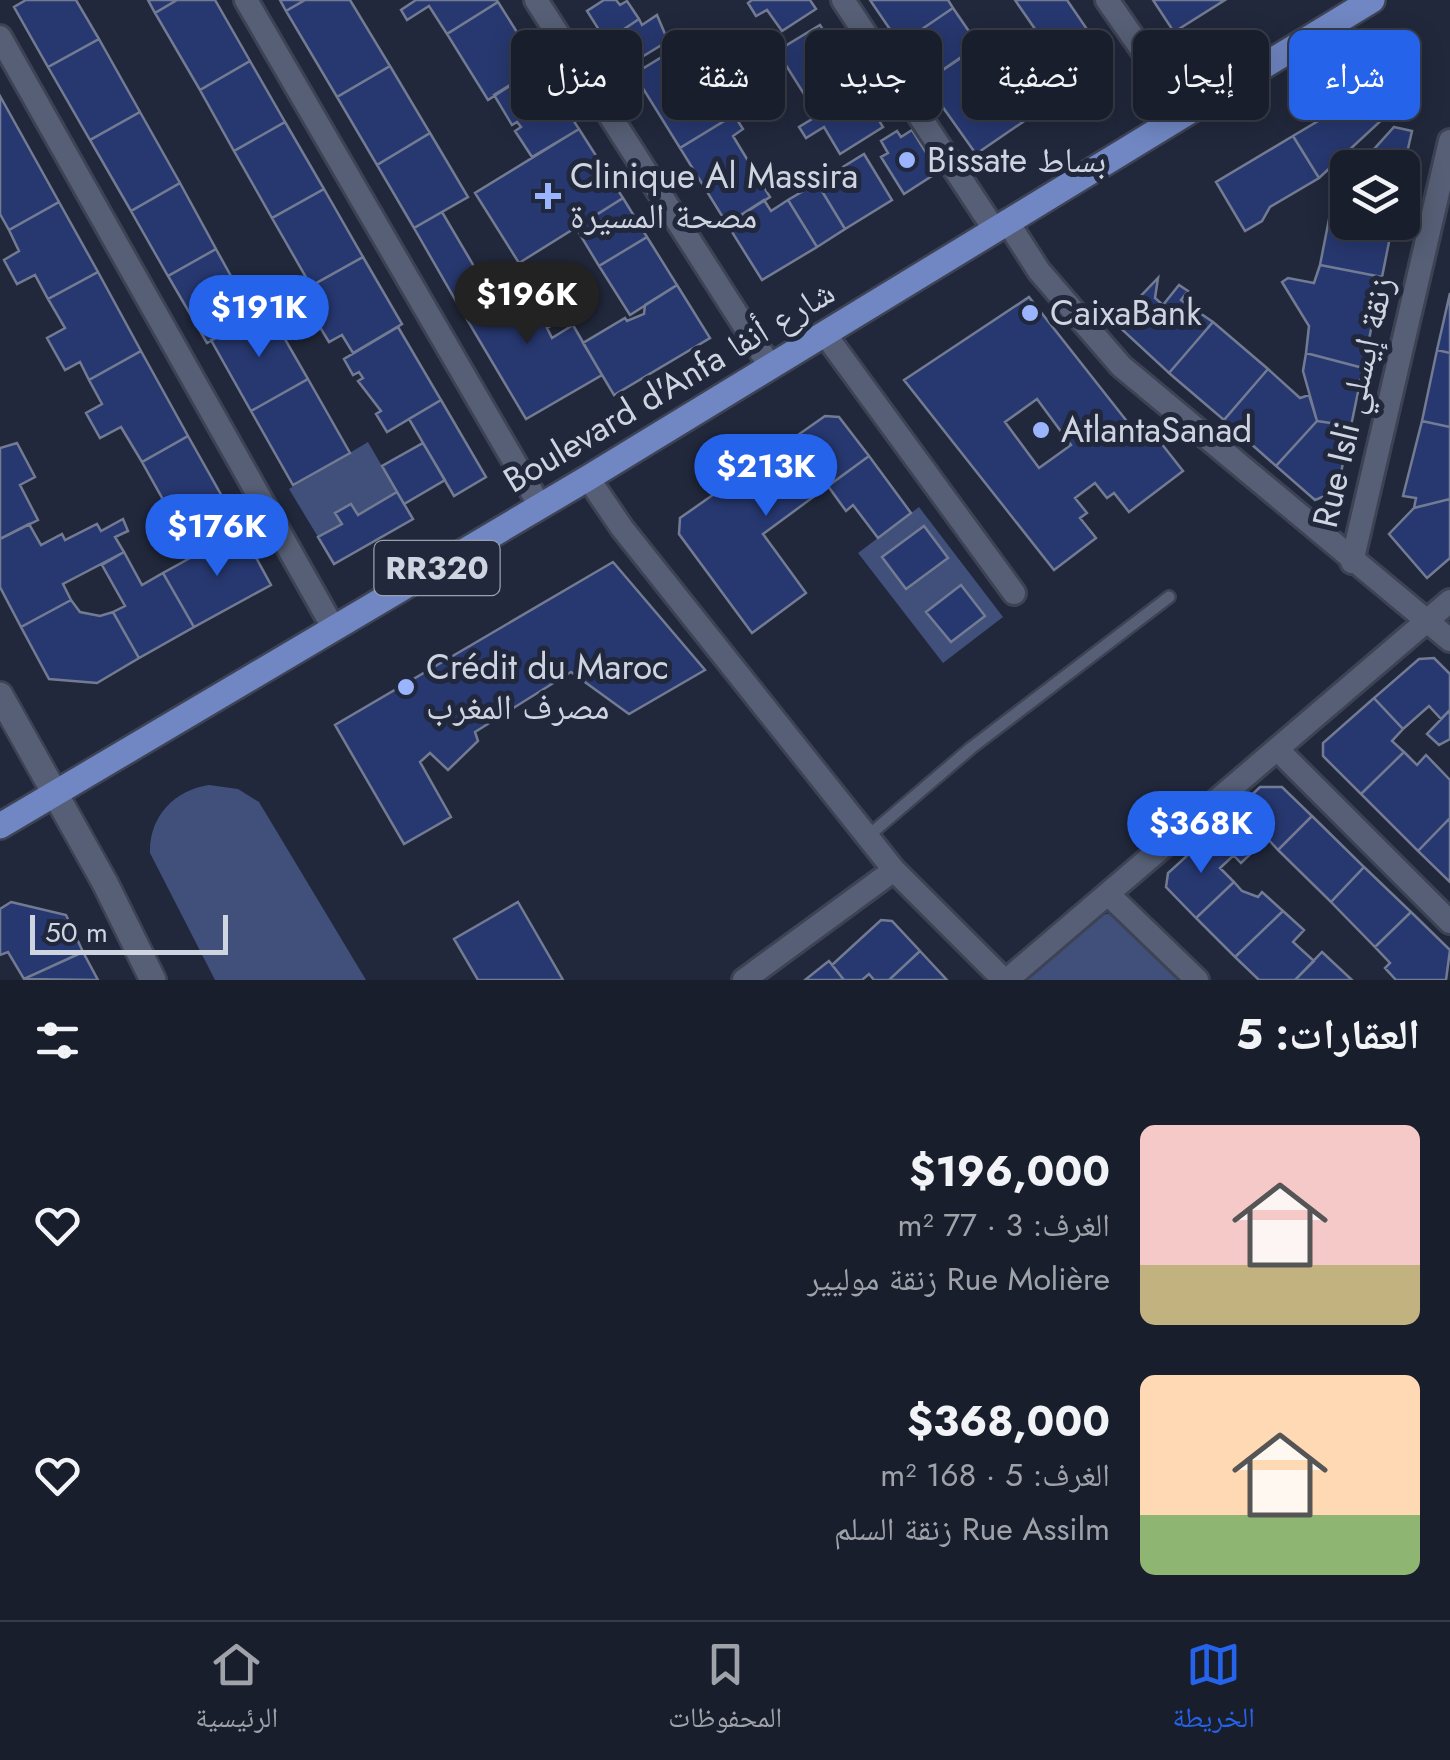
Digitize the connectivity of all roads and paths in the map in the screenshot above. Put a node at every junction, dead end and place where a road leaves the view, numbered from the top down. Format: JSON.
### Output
{"nodes":[{"id":1,"x":246,"y":0,"type":"edge"},
{"id":2,"x":536,"y":0,"type":"edge"},
{"id":3,"x":843,"y":0,"type":"edge"},
{"id":4,"x":1107,"y":0,"type":"edge"},
{"id":5,"x":1372,"y":0,"type":"edge"},
{"id":6,"x":0,"y":36,"type":"edge"},
{"id":7,"x":1133,"y":37,"type":"edge"},
{"id":8,"x":1269,"y":63,"type":"edge"},
{"id":9,"x":1174,"y":120,"type":"edge"},
{"id":10,"x":1450,"y":141,"type":"edge"},
{"id":11,"x":1000,"y":225,"type":"junction"},
{"id":12,"x":1440,"y":233,"type":"edge"},
{"id":13,"x":824,"y":333,"type":"junction"},
{"id":14,"x":770,"y":366,"type":"junction"},
{"id":15,"x":588,"y":478,"type":"junction"},
{"id":16,"x":540,"y":506,"type":"junction"},
{"id":17,"x":1352,"y":562,"type":"junction"},
{"id":18,"x":1014,"y":593,"type":"dead end"},
{"id":19,"x":1169,"y":596,"type":"dead end"},
{"id":20,"x":1450,"y":601,"type":"edge"},
{"id":21,"x":1429,"y":619,"type":"junction"},
{"id":22,"x":334,"y":629,"type":"junction"},
{"id":23,"x":1450,"y":640,"type":"edge"},
{"id":24,"x":0,"y":695,"type":"edge"},
{"id":25,"x":1277,"y":749,"type":"junction"},
{"id":26,"x":55,"y":794,"type":"junction"},
{"id":27,"x":0,"y":826,"type":"edge"},
{"id":28,"x":867,"y":837,"type":"junction"},
{"id":29,"x":894,"y":870,"type":"junction"},
{"id":30,"x":1108,"y":894,"type":"junction"},
{"id":31,"x":1450,"y":922,"type":"edge"},
{"id":32,"x":153,"y":980,"type":"edge"},
{"id":33,"x":744,"y":980,"type":"edge"},
{"id":34,"x":1006,"y":980,"type":"edge"},
{"id":35,"x":1197,"y":980,"type":"edge"}],
"edges":[{"from":1,"to":16,"type":"street"},
{"from":2,"to":14,"type":"street"},
{"from":3,"to":11,"type":"street"},
{"from":4,"to":7,"type":"street"},
{"from":5,"to":8,"type":"main road","name":"Boulevard d'Anfa شارع أنفا","number":"RR320"},
{"from":6,"to":22,"type":"street"},
{"from":9,"to":11,"type":"main road","name":"Boulevard d'Anfa شارع أنفا","number":"RR320"},
{"from":10,"to":12,"type":"street","name":"Rue Isli زنقة إيسلي"},
{"from":11,"to":13,"type":"main road","name":"Boulevard d'Anfa شارع أنفا","number":"RR320"},
{"from":11,"to":17,"type":"street"},
{"from":12,"to":17,"type":"street","name":"Rue Isli زنقة إيسلي"},
{"from":13,"to":14,"type":"main road","name":"Boulevard d'Anfa شارع أنفا","number":"RR320"},
{"from":13,"to":18,"type":"street"},
{"from":14,"to":15,"type":"main road","name":"Boulevard d'Anfa شارع أنفا","number":"RR320"},
{"from":15,"to":16,"type":"main road","name":"Boulevard d'Anfa شارع أنفا","number":"RR320"},
{"from":15,"to":28,"type":"street"},
{"from":16,"to":22,"type":"main road","name":"Boulevard d'Anfa شارع أنفا","number":"RR320"},
{"from":17,"to":21,"type":"street"},
{"from":19,"to":28,"type":"lane"},
{"from":20,"to":21,"type":"street"},
{"from":21,"to":23,"type":"street"},
{"from":21,"to":25,"type":"street"},
{"from":22,"to":26,"type":"main road","name":"Boulevard d'Anfa شارع أنفا","number":"RR320"},
{"from":24,"to":26,"type":"street"},
{"from":25,"to":30,"type":"street"},
{"from":25,"to":31,"type":"street"},
{"from":26,"to":27,"type":"main road","name":"Boulevard d'Anfa شارع أنفا","number":"RR320"},
{"from":26,"to":32,"type":"street"},
{"from":28,"to":29,"type":"street"},
{"from":29,"to":33,"type":"street"},
{"from":29,"to":34,"type":"street"},
{"from":30,"to":34,"type":"street"},
{"from":30,"to":35,"type":"street"}]}
